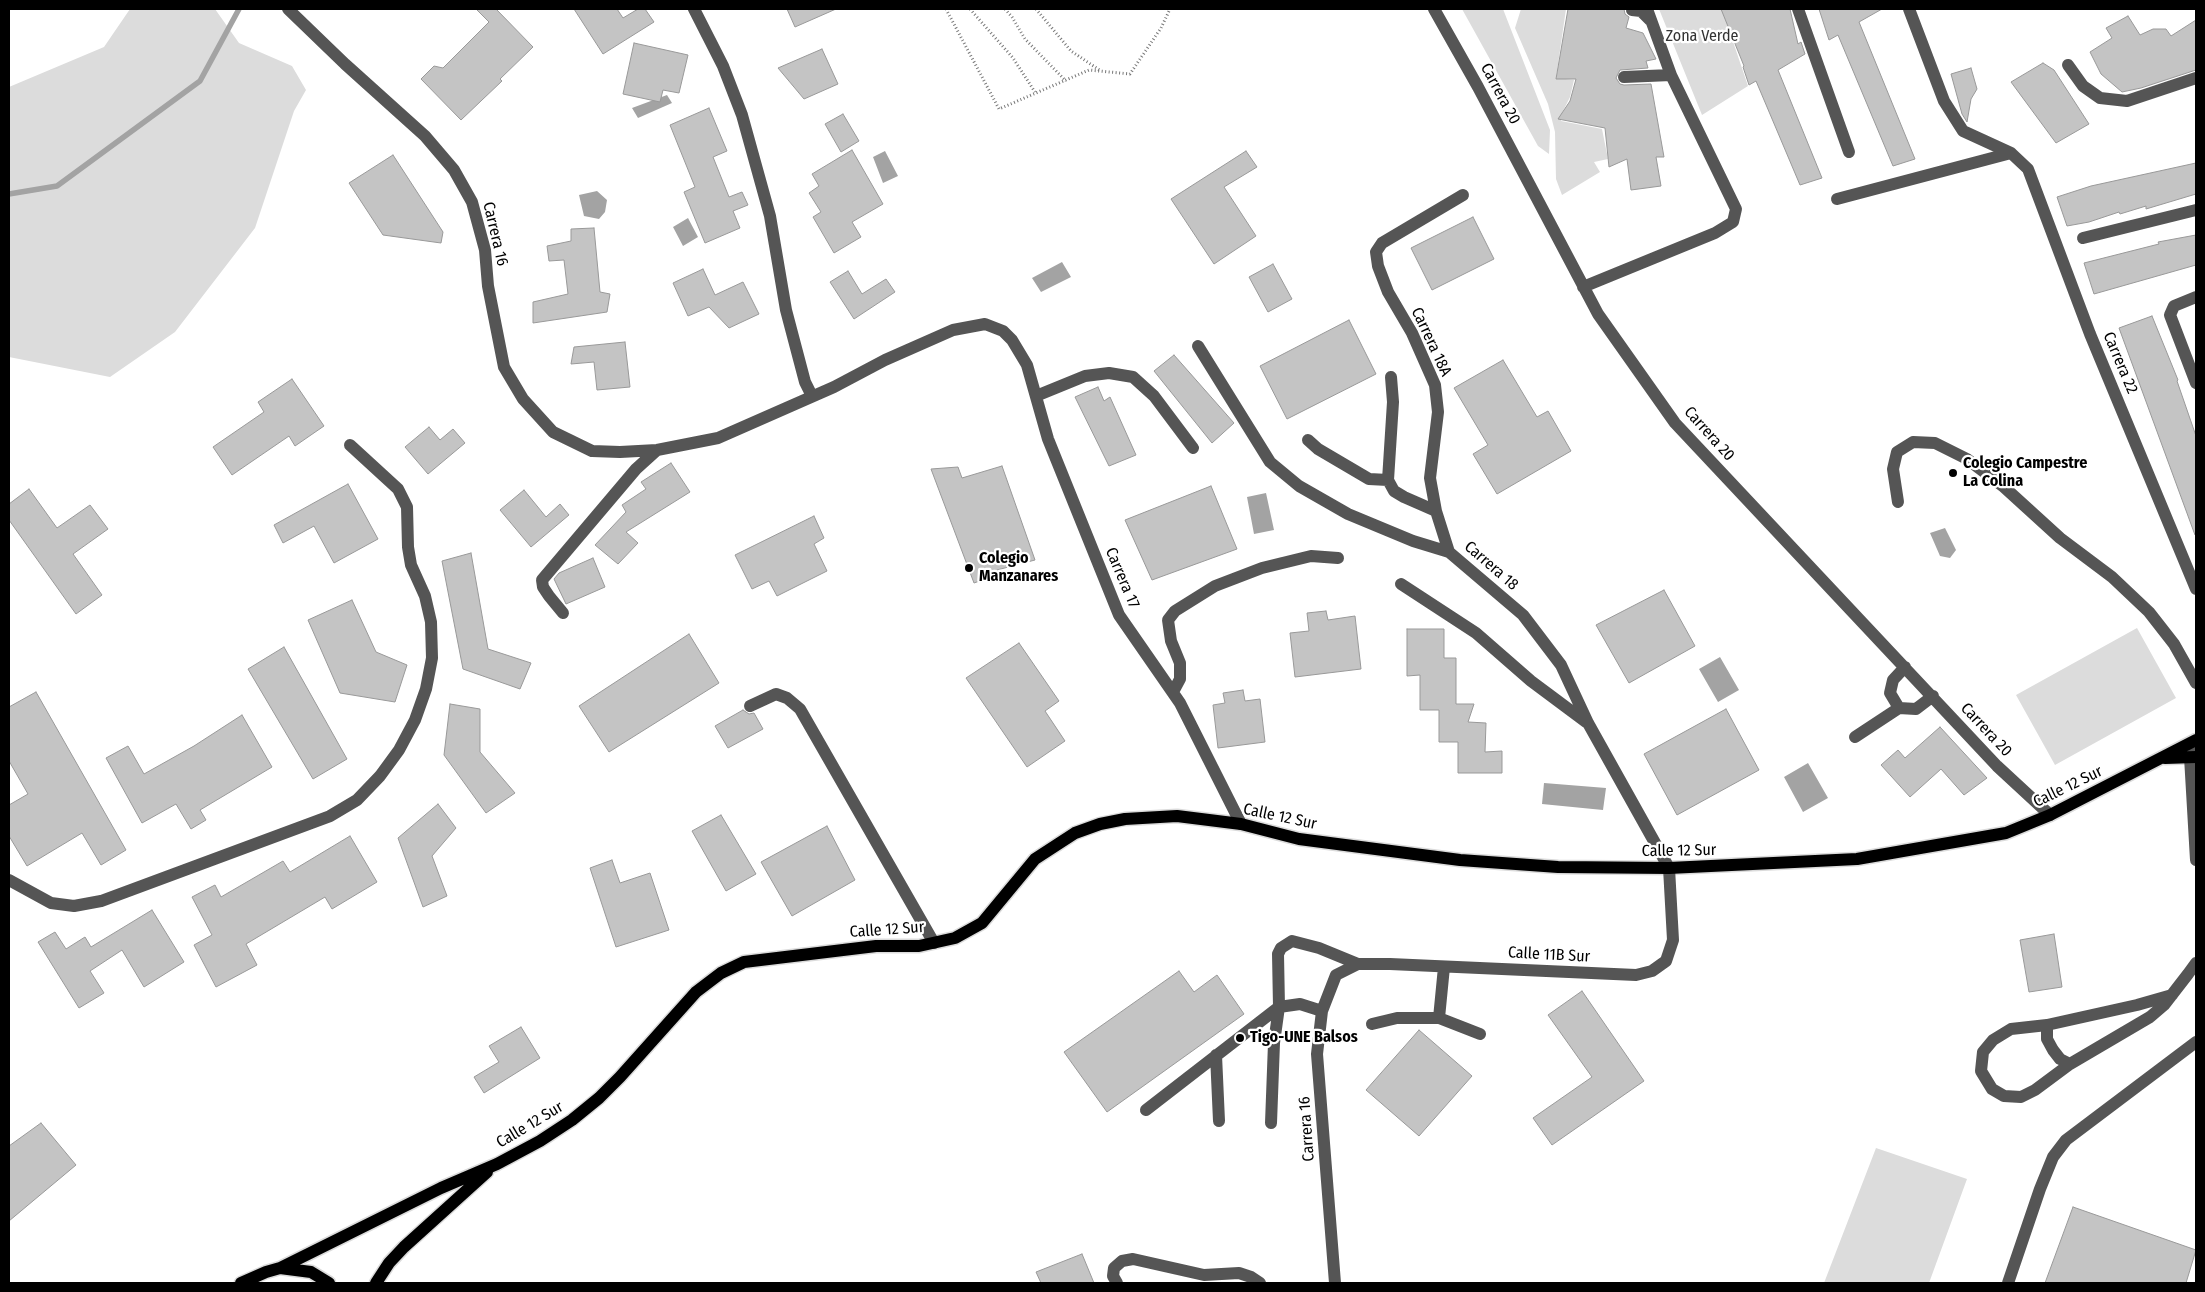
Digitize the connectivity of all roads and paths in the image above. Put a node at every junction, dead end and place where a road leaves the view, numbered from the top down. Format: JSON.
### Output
{"nodes":[{"id":1,"x":288,"y":9,"type":"edge"},
{"id":2,"x":694,"y":9,"type":"edge"},
{"id":3,"x":946,"y":9,"type":"edge"},
{"id":4,"x":970,"y":9,"type":"edge"},
{"id":5,"x":1005,"y":9,"type":"edge"},
{"id":6,"x":1036,"y":9,"type":"edge"},
{"id":7,"x":1170,"y":9,"type":"edge"},
{"id":8,"x":1434,"y":9,"type":"edge"},
{"id":9,"x":1798,"y":9,"type":"edge"},
{"id":10,"x":1909,"y":9,"type":"edge"},
{"id":11,"x":1632,"y":10,"type":"dead end"},
{"id":12,"x":1648,"y":14,"type":"edge"},
{"id":13,"x":2068,"y":65,"type":"dead end"},
{"id":14,"x":1102,"y":71,"type":"junction"},
{"id":15,"x":1671,"y":75,"type":"junction"},
{"id":16,"x":1624,"y":77,"type":"dead end"},
{"id":17,"x":2196,"y":78,"type":"edge"},
{"id":18,"x":1066,"y":81,"type":"junction"},
{"id":19,"x":1035,"y":92,"type":"junction"},
{"id":20,"x":1849,"y":152,"type":"dead end"},
{"id":21,"x":2011,"y":154,"type":"junction"},
{"id":22,"x":1463,"y":195,"type":"dead end"},
{"id":23,"x":1837,"y":199,"type":"dead end"},
{"id":24,"x":2196,"y":210,"type":"edge"},
{"id":25,"x":2084,"y":238,"type":"dead end"},
{"id":26,"x":1582,"y":287,"type":"junction"},
{"id":27,"x":2196,"y":297,"type":"edge"},
{"id":28,"x":1198,"y":346,"type":"dead end"},
{"id":29,"x":1391,"y":377,"type":"dead end"},
{"id":30,"x":2196,"y":382,"type":"edge"},
{"id":31,"x":812,"y":396,"type":"junction"},
{"id":32,"x":1036,"y":396,"type":"junction"},
{"id":33,"x":1308,"y":440,"type":"dead end"},
{"id":34,"x":350,"y":445,"type":"dead end"},
{"id":35,"x":1193,"y":448,"type":"dead end"},
{"id":36,"x":657,"y":450,"type":"junction"},
{"id":37,"x":1388,"y":480,"type":"junction"},
{"id":38,"x":1898,"y":502,"type":"dead end"},
{"id":39,"x":1436,"y":511,"type":"junction"},
{"id":40,"x":1449,"y":552,"type":"junction"},
{"id":41,"x":1338,"y":558,"type":"dead end"},
{"id":42,"x":1401,"y":584,"type":"dead end"},
{"id":43,"x":2196,"y":589,"type":"edge"},
{"id":44,"x":563,"y":613,"type":"dead end"},
{"id":45,"x":1905,"y":667,"type":"junction"},
{"id":46,"x":2196,"y":683,"type":"edge"},
{"id":47,"x":1173,"y":692,"type":"junction"},
{"id":48,"x":1933,"y":696,"type":"junction"},
{"id":49,"x":750,"y":706,"type":"dead end"},
{"id":50,"x":1899,"y":708,"type":"junction"},
{"id":51,"x":1588,"y":723,"type":"junction"},
{"id":52,"x":1855,"y":737,"type":"dead end"},
{"id":53,"x":2196,"y":740,"type":"edge"},
{"id":54,"x":2194,"y":755,"type":"edge"},
{"id":55,"x":2158,"y":759,"type":"junction"},
{"id":56,"x":2050,"y":816,"type":"junction"},
{"id":57,"x":1240,"y":824,"type":"junction"},
{"id":58,"x":2196,"y":860,"type":"edge"},
{"id":59,"x":1669,"y":868,"type":"junction"},
{"id":60,"x":9,"y":880,"type":"edge"},
{"id":61,"x":934,"y":943,"type":"junction"},
{"id":62,"x":2196,"y":963,"type":"edge"},
{"id":63,"x":1358,"y":964,"type":"junction"},
{"id":64,"x":1444,"y":967,"type":"junction"},
{"id":65,"x":1336,"y":975,"type":"joint"},
{"id":66,"x":2172,"y":995,"type":"junction"},
{"id":67,"x":1278,"y":1007,"type":"junction"},
{"id":68,"x":1322,"y":1011,"type":"junction"},
{"id":69,"x":1439,"y":1018,"type":"junction"},
{"id":70,"x":1372,"y":1024,"type":"dead end"},
{"id":71,"x":2047,"y":1024,"type":"junction"},
{"id":72,"x":1480,"y":1034,"type":"dead end"},
{"id":73,"x":2196,"y":1042,"type":"edge"},
{"id":74,"x":1216,"y":1055,"type":"junction"},
{"id":75,"x":2070,"y":1064,"type":"junction"},
{"id":76,"x":1146,"y":1110,"type":"dead end"},
{"id":77,"x":1219,"y":1121,"type":"dead end"},
{"id":78,"x":1271,"y":1123,"type":"dead end"},
{"id":79,"x":497,"y":1164,"type":"junction"},
{"id":80,"x":280,"y":1268,"type":"junction"},
{"id":81,"x":1203,"y":1279,"type":"edge"},
{"id":82,"x":241,"y":1283,"type":"edge"},
{"id":83,"x":330,"y":1283,"type":"edge"},
{"id":84,"x":376,"y":1283,"type":"edge"},
{"id":85,"x":1117,"y":1283,"type":"edge"},
{"id":86,"x":1260,"y":1283,"type":"edge"},
{"id":87,"x":1335,"y":1283,"type":"edge"},
{"id":88,"x":2008,"y":1283,"type":"edge"}],
"edges":[{"from":1,"to":36,"type":"street","name":"Carrera 16"},
{"from":2,"to":31,"type":"street"},
{"from":3,"to":19,"type":"path"},
{"from":4,"to":19,"type":"path"},
{"from":5,"to":18,"type":"path"},
{"from":6,"to":14,"type":"path"},
{"from":7,"to":14,"type":"path"},
{"from":8,"to":26,"type":"street","name":"Carrera 20"},
{"from":9,"to":20,"type":"street"},
{"from":10,"to":21,"type":"street","name":"Carrera 22"},
{"from":11,"to":12,"type":"street"},
{"from":12,"to":15,"type":"street"},
{"from":13,"to":17,"type":"street"},
{"from":14,"to":18,"type":"path"},
{"from":15,"to":16,"type":"street"},
{"from":15,"to":26,"type":"street"},
{"from":18,"to":19,"type":"path"},
{"from":21,"to":23,"type":"street"},
{"from":21,"to":43,"type":"street","name":"Carrera 22"},
{"from":22,"to":39,"type":"street","name":"Carrera 18A"},
{"from":24,"to":25,"type":"street"},
{"from":26,"to":45,"type":"street","name":"Carrera 20"},
{"from":27,"to":30,"type":"street"},
{"from":28,"to":40,"type":"street","name":"Carrera 18"},
{"from":29,"to":37,"type":"street"},
{"from":31,"to":32,"type":"street","name":"Carrera 17"},
{"from":31,"to":36,"type":"street"},
{"from":32,"to":35,"type":"street"},
{"from":32,"to":47,"type":"street","name":"Carrera 17"},
{"from":33,"to":37,"type":"street"},
{"from":34,"to":60,"type":"street"},
{"from":36,"to":44,"type":"street"},
{"from":37,"to":39,"type":"street"},
{"from":38,"to":46,"type":"street"},
{"from":39,"to":40,"type":"street","name":"Carrera 18A"},
{"from":40,"to":51,"type":"street","name":"Carrera 18"},
{"from":41,"to":47,"type":"street"},
{"from":42,"to":51,"type":"street"},
{"from":45,"to":48,"type":"street","name":"Carrera 20"},
{"from":45,"to":50,"type":"street"},
{"from":47,"to":57,"type":"street","name":"Carrera 17"},
{"from":48,"to":50,"type":"street"},
{"from":48,"to":56,"type":"street","name":"Carrera 20"},
{"from":49,"to":61,"type":"street"},
{"from":50,"to":52,"type":"street"},
{"from":51,"to":59,"type":"street","name":"Carrera 18"},
{"from":53,"to":55,"type":"main road","name":"Calle 12 Sur"},
{"from":54,"to":55,"type":"main road","name":"Calle 12 Sur"},
{"from":54,"to":58,"type":"street"},
{"from":55,"to":56,"type":"main road","name":"Calle 12 Sur"},
{"from":56,"to":59,"type":"main road","name":"Calle 12 Sur"},
{"from":57,"to":59,"type":"main road","name":"Calle 12 Sur"},
{"from":57,"to":61,"type":"main road","name":"Calle 12 Sur"},
{"from":59,"to":64,"type":"street","name":"Calle 11B Sur"},
{"from":61,"to":79,"type":"main road","name":"Calle 12 Sur"},
{"from":62,"to":66,"type":"street"},
{"from":63,"to":64,"type":"street","name":"Calle 11B Sur"},
{"from":63,"to":65,"type":"street","name":"Calle 11B Sur"},
{"from":63,"to":67,"type":"street"},
{"from":64,"to":69,"type":"street"},
{"from":65,"to":68,"type":"street","name":"Carrera 16"},
{"from":66,"to":71,"type":"street"},
{"from":66,"to":75,"type":"street"},
{"from":67,"to":68,"type":"street"},
{"from":67,"to":74,"type":"street"},
{"from":67,"to":78,"type":"street"},
{"from":68,"to":87,"type":"street","name":"Carrera 16"},
{"from":69,"to":70,"type":"street"},
{"from":69,"to":72,"type":"street"},
{"from":71,"to":75,"type":"street"},
{"from":71,"to":75,"type":"street"},
{"from":73,"to":88,"type":"street"},
{"from":74,"to":76,"type":"street"},
{"from":74,"to":77,"type":"street"},
{"from":79,"to":80,"type":"main road","name":"Calle 12 Sur"},
{"from":79,"to":84,"type":"main road","name":"Calle 12 Sur"},
{"from":80,"to":82,"type":"main road","name":"Calle 12 Sur"},
{"from":80,"to":83,"type":"main road"},
{"from":81,"to":85,"type":"street"},
{"from":81,"to":86,"type":"street"}]}
